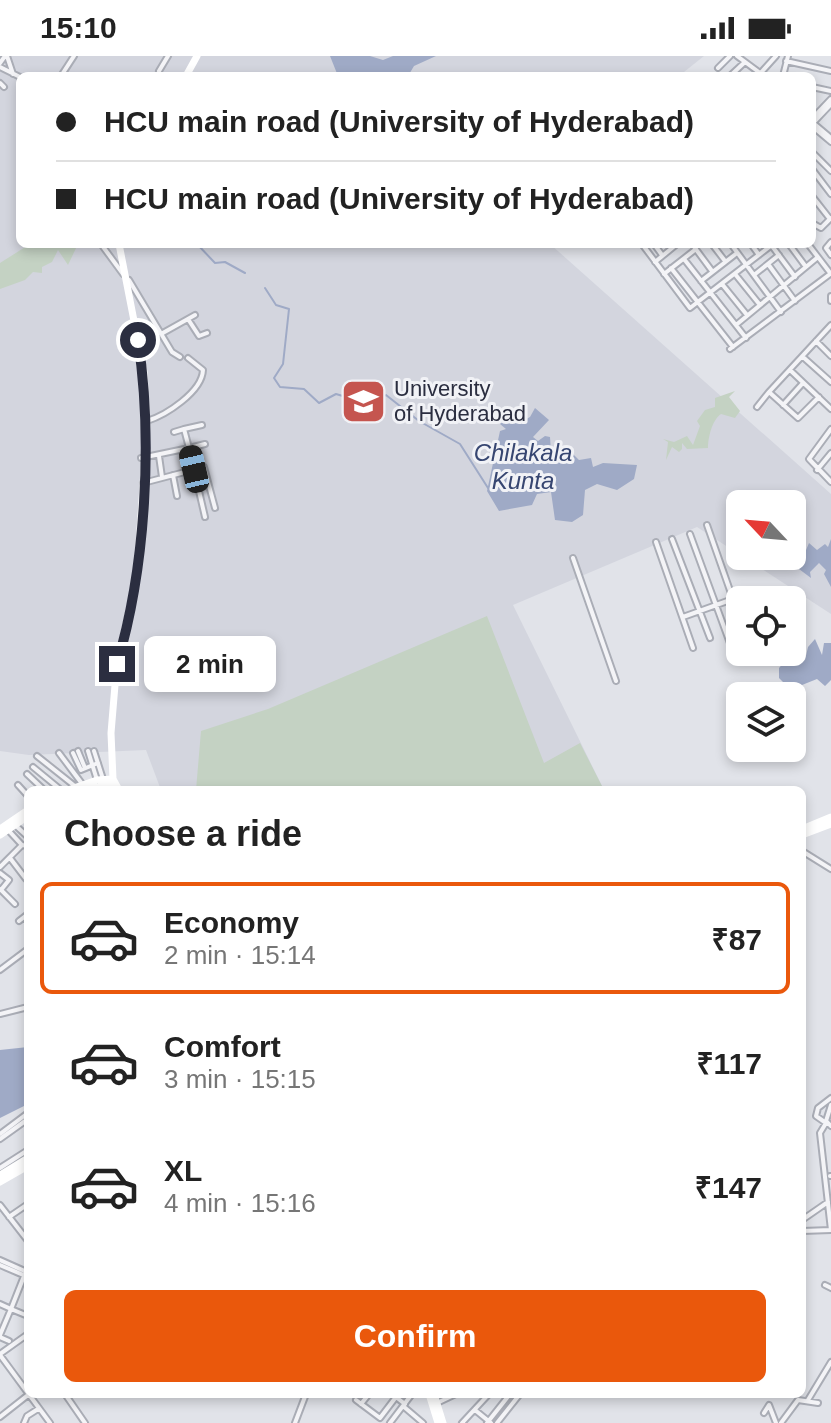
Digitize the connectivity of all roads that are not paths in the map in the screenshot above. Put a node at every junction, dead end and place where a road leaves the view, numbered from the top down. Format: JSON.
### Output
{"nodes":[{"id":1,"x":6,"y":56,"type":"edge"},
{"id":2,"x":168,"y":56,"type":"edge"},
{"id":3,"x":730,"y":56,"type":"edge"},
{"id":4,"x":737,"y":56,"type":"edge"},
{"id":5,"x":787,"y":59,"type":"edge"},
{"id":6,"x":746,"y":62,"type":"junction"},
{"id":7,"x":0,"y":65,"type":"edge"},
{"id":8,"x":718,"y":68,"type":"dead end"},
{"id":9,"x":159,"y":71,"type":"dead end"},
{"id":10,"x":831,"y":71,"type":"edge"},
{"id":11,"x":735,"y":72,"type":"edge"},
{"id":12,"x":757,"y":72,"type":"edge"},
{"id":13,"x":13,"y":74,"type":"junction"},
{"id":14,"x":16,"y":75,"type":"edge"},
{"id":15,"x":831,"y":101,"type":"edge"},
{"id":16,"x":816,"y":118,"type":"edge"},
{"id":17,"x":816,"y":157,"type":"edge"},
{"id":18,"x":831,"y":171,"type":"edge"},
{"id":19,"x":816,"y":174,"type":"edge"},
{"id":20,"x":831,"y":194,"type":"edge"},
{"id":21,"x":816,"y":201,"type":"edge"},
{"id":22,"x":830,"y":219,"type":"edge"},
{"id":23,"x":831,"y":242,"type":"edge"},
{"id":24,"x":104,"y":248,"type":"edge"},
{"id":25,"x":120,"y":248,"type":"edge"},
{"id":26,"x":645,"y":248,"type":"edge"},
{"id":27,"x":657,"y":248,"type":"edge"},
{"id":28,"x":671,"y":248,"type":"edge"},
{"id":29,"x":715,"y":248,"type":"edge"},
{"id":30,"x":734,"y":248,"type":"edge"},
{"id":31,"x":756,"y":248,"type":"edge"},
{"id":32,"x":767,"y":248,"type":"edge"},
{"id":33,"x":775,"y":248,"type":"edge"},
{"id":34,"x":792,"y":248,"type":"edge"},
{"id":35,"x":811,"y":248,"type":"edge"},
{"id":36,"x":696,"y":249,"type":"joint"},
{"id":37,"x":737,"y":252,"type":"junction"},
{"id":38,"x":662,"y":255,"type":"junction"},
{"id":39,"x":759,"y":255,"type":"junction"},
{"id":40,"x":779,"y":255,"type":"junction"},
{"id":41,"x":831,"y":255,"type":"edge"},
{"id":42,"x":818,"y":257,"type":"junction"},
{"id":43,"x":684,"y":259,"type":"junction"},
{"id":44,"x":655,"y":262,"type":"junction"},
{"id":45,"x":725,"y":262,"type":"junction"},
{"id":46,"x":768,"y":264,"type":"junction"},
{"id":47,"x":746,"y":265,"type":"junction"},
{"id":48,"x":806,"y":267,"type":"junction"},
{"id":49,"x":671,"y":268,"type":"junction"},
{"id":50,"x":713,"y":271,"type":"junction"},
{"id":51,"x":664,"y":274,"type":"junction"},
{"id":52,"x":735,"y":274,"type":"junction"},
{"id":53,"x":831,"y":274,"type":"edge"},
{"id":54,"x":754,"y":275,"type":"junction"},
{"id":55,"x":126,"y":277,"type":"junction"},
{"id":56,"x":795,"y":277,"type":"junction"},
{"id":57,"x":701,"y":281,"type":"junction"},
{"id":58,"x":722,"y":284,"type":"junction"},
{"id":59,"x":783,"y":286,"type":"junction"},
{"id":60,"x":710,"y":292,"type":"junction"},
{"id":61,"x":769,"y":297,"type":"junction"},
{"id":62,"x":795,"y":301,"type":"junction"},
{"id":63,"x":698,"y":302,"type":"junction"},
{"id":64,"x":760,"y":305,"type":"junction"},
{"id":65,"x":781,"y":312,"type":"junction"},
{"id":66,"x":195,"y":315,"type":"dead end"},
{"id":67,"x":747,"y":315,"type":"junction"},
{"id":68,"x":188,"y":319,"type":"junction"},
{"id":69,"x":736,"y":325,"type":"junction"},
{"id":70,"x":830,"y":327,"type":"edge"},
{"id":71,"x":207,"y":333,"type":"dead end"},
{"id":72,"x":161,"y":334,"type":"junction"},
{"id":73,"x":746,"y":338,"type":"junction"},
{"id":74,"x":816,"y":341,"type":"junction"},
{"id":75,"x":803,"y":356,"type":"junction"},
{"id":76,"x":831,"y":356,"type":"edge"},
{"id":77,"x":180,"y":357,"type":"dead end"},
{"id":78,"x":188,"y":358,"type":"dead end"},
{"id":79,"x":790,"y":370,"type":"junction"},
{"id":80,"x":831,"y":382,"type":"edge"},
{"id":81,"x":803,"y":383,"type":"junction"},
{"id":82,"x":769,"y":392,"type":"junction"},
{"id":83,"x":819,"y":397,"type":"junction"},
{"id":84,"x":783,"y":405,"type":"junction"},
{"id":85,"x":757,"y":407,"type":"dead end"},
{"id":86,"x":831,"y":409,"type":"edge"},
{"id":87,"x":146,"y":421,"type":"junction"},
{"id":88,"x":202,"y":425,"type":"dead end"},
{"id":89,"x":184,"y":429,"type":"junction"},
{"id":90,"x":174,"y":432,"type":"dead end"},
{"id":91,"x":830,"y":432,"type":"edge"},
{"id":92,"x":205,"y":444,"type":"dead end"},
{"id":93,"x":189,"y":448,"type":"junction"},
{"id":94,"x":831,"y":453,"type":"edge"},
{"id":95,"x":159,"y":456,"type":"junction"},
{"id":96,"x":143,"y":459,"type":"junction"},
{"id":97,"x":194,"y":469,"type":"junction"},
{"id":98,"x":817,"y":470,"type":"junction"},
{"id":99,"x":173,"y":475,"type":"junction"},
{"id":100,"x":162,"y":477,"type":"junction"},
{"id":101,"x":831,"y":482,"type":"edge"},
{"id":102,"x":143,"y":483,"type":"junction"},
{"id":103,"x":177,"y":496,"type":"dead end"},
{"id":104,"x":215,"y":508,"type":"dead end"},
{"id":105,"x":205,"y":517,"type":"dead end"},
{"id":106,"x":707,"y":525,"type":"dead end"},
{"id":107,"x":690,"y":534,"type":"dead end"},
{"id":108,"x":672,"y":539,"type":"dead end"},
{"id":109,"x":656,"y":542,"type":"dead end"},
{"id":110,"x":573,"y":558,"type":"dead end"},
{"id":111,"x":728,"y":586,"type":"edge"},
{"id":112,"x":726,"y":601,"type":"edge"},
{"id":113,"x":716,"y":605,"type":"junction"},
{"id":114,"x":700,"y":611,"type":"junction"},
{"id":115,"x":682,"y":617,"type":"junction"},
{"id":116,"x":726,"y":632,"type":"edge"},
{"id":117,"x":710,"y":638,"type":"dead end"},
{"id":118,"x":693,"y":648,"type":"dead end"},
{"id":119,"x":117,"y":664,"type":"junction"},
{"id":120,"x":616,"y":681,"type":"dead end"},
{"id":121,"x":91,"y":751,"type":"dead end"},
{"id":122,"x":75,"y":752,"type":"dead end"},
{"id":123,"x":59,"y":753,"type":"dead end"},
{"id":124,"x":37,"y":756,"type":"dead end"},
{"id":125,"x":95,"y":764,"type":"junction"},
{"id":126,"x":33,"y":767,"type":"dead end"},
{"id":127,"x":27,"y":774,"type":"dead end"},
{"id":128,"x":99,"y":784,"type":"edge"},
{"id":129,"x":18,"y":785,"type":"dead end"},
{"id":130,"x":40,"y":786,"type":"edge"},
{"id":131,"x":56,"y":786,"type":"edge"},
{"id":132,"x":74,"y":786,"type":"edge"},
{"id":133,"x":76,"y":786,"type":"edge"},
{"id":134,"x":115,"y":786,"type":"edge"},
{"id":135,"x":24,"y":792,"type":"edge"},
{"id":136,"x":831,"y":817,"type":"edge"},
{"id":137,"x":831,"y":824,"type":"edge"},
{"id":138,"x":806,"y":827,"type":"edge"},
{"id":139,"x":8,"y":828,"type":"edge"},
{"id":140,"x":806,"y":833,"type":"edge"},
{"id":141,"x":0,"y":835,"type":"edge"},
{"id":142,"x":24,"y":845,"type":"edge"},
{"id":143,"x":24,"y":847,"type":"edge"},
{"id":144,"x":806,"y":853,"type":"edge"},
{"id":145,"x":10,"y":858,"type":"junction"},
{"id":146,"x":1,"y":866,"type":"edge"},
{"id":147,"x":831,"y":869,"type":"edge"},
{"id":148,"x":24,"y":876,"type":"edge"},
{"id":149,"x":9,"y":880,"type":"junction"},
{"id":150,"x":15,"y":885,"type":"dead end"},
{"id":151,"x":0,"y":889,"type":"edge"},
{"id":152,"x":15,"y":904,"type":"dead end"},
{"id":153,"x":24,"y":920,"type":"edge"},
{"id":154,"x":19,"y":921,"type":"dead end"},
{"id":155,"x":24,"y":953,"type":"edge"},
{"id":156,"x":0,"y":970,"type":"edge"},
{"id":157,"x":24,"y":1008,"type":"edge"},
{"id":158,"x":0,"y":1014,"type":"edge"},
{"id":159,"x":831,"y":1098,"type":"edge"},
{"id":160,"x":831,"y":1105,"type":"edge"},
{"id":161,"x":24,"y":1119,"type":"edge"},
{"id":162,"x":829,"y":1125,"type":"edge"},
{"id":163,"x":0,"y":1137,"type":"edge"},
{"id":164,"x":24,"y":1157,"type":"edge"},
{"id":165,"x":5,"y":1173,"type":"edge"},
{"id":166,"x":0,"y":1182,"type":"edge"},
{"id":167,"x":828,"y":1202,"type":"junction"},
{"id":168,"x":0,"y":1205,"type":"edge"},
{"id":169,"x":24,"y":1207,"type":"edge"},
{"id":170,"x":9,"y":1217,"type":"junction"},
{"id":171,"x":806,"y":1217,"type":"edge"},
{"id":172,"x":806,"y":1231,"type":"edge"},
{"id":173,"x":24,"y":1236,"type":"edge"},
{"id":174,"x":0,"y":1263,"type":"edge"},
{"id":175,"x":24,"y":1273,"type":"edge"},
{"id":176,"x":24,"y":1279,"type":"edge"},
{"id":177,"x":825,"y":1285,"type":"dead end"},
{"id":178,"x":831,"y":1288,"type":"edge"},
{"id":179,"x":0,"y":1304,"type":"edge"},
{"id":180,"x":11,"y":1309,"type":"junction"},
{"id":181,"x":24,"y":1314,"type":"edge"},
{"id":182,"x":0,"y":1336,"type":"edge"},
{"id":183,"x":24,"y":1337,"type":"edge"},
{"id":184,"x":9,"y":1341,"type":"dead end"},
{"id":185,"x":0,"y":1354,"type":"edge"},
{"id":186,"x":831,"y":1362,"type":"edge"},
{"id":187,"x":24,"y":1389,"type":"edge"},
{"id":188,"x":24,"y":1398,"type":"edge"},
{"id":189,"x":30,"y":1398,"type":"edge"},
{"id":190,"x":68,"y":1398,"type":"edge"},
{"id":191,"x":305,"y":1398,"type":"edge"},
{"id":192,"x":364,"y":1398,"type":"edge"},
{"id":193,"x":393,"y":1398,"type":"edge"},
{"id":194,"x":396,"y":1398,"type":"edge"},
{"id":195,"x":409,"y":1398,"type":"edge"},
{"id":196,"x":432,"y":1398,"type":"edge"},
{"id":197,"x":434,"y":1398,"type":"edge"},
{"id":198,"x":448,"y":1398,"type":"edge"},
{"id":199,"x":486,"y":1398,"type":"edge"},
{"id":200,"x":507,"y":1398,"type":"edge"},
{"id":201,"x":516,"y":1398,"type":"edge"},
{"id":202,"x":808,"y":1400,"type":"junction"},
{"id":203,"x":437,"y":1403,"type":"junction"},
{"id":204,"x":818,"y":1403,"type":"dead end"},
{"id":205,"x":404,"y":1405,"type":"junction"},
{"id":206,"x":38,"y":1409,"type":"junction"},
{"id":207,"x":475,"y":1410,"type":"junction"},
{"id":208,"x":764,"y":1413,"type":"dead end"},
{"id":209,"x":0,"y":1417,"type":"edge"},
{"id":210,"x":395,"y":1418,"type":"junction"},
{"id":211,"x":297,"y":1422,"type":"edge"},
{"id":212,"x":491,"y":1422,"type":"edge"},
{"id":213,"x":24,"y":1423,"type":"edge"},
{"id":214,"x":50,"y":1423,"type":"edge"},
{"id":215,"x":85,"y":1423,"type":"edge"},
{"id":216,"x":390,"y":1423,"type":"edge"},
{"id":217,"x":401,"y":1423,"type":"edge"},
{"id":218,"x":423,"y":1423,"type":"edge"},
{"id":219,"x":441,"y":1423,"type":"edge"},
{"id":220,"x":462,"y":1423,"type":"edge"},
{"id":221,"x":778,"y":1423,"type":"edge"}],
"edges":[{"from":1,"to":7,"type":"street"},
{"from":1,"to":13,"type":"street"},
{"from":2,"to":9,"type":"street"},
{"from":3,"to":8,"type":"street"},
{"from":4,"to":6,"type":"street"},
{"from":5,"to":10,"type":"street"},
{"from":6,"to":11,"type":"street"},
{"from":6,"to":12,"type":"street"},
{"from":7,"to":13,"type":"street"},
{"from":13,"to":14,"type":"street"},
{"from":15,"to":16,"type":"street"},
{"from":17,"to":18,"type":"street"},
{"from":19,"to":20,"type":"street"},
{"from":21,"to":22,"type":"street"},
{"from":23,"to":41,"type":"street"},
{"from":24,"to":55,"type":"street"},
{"from":25,"to":55,"type":"street"},
{"from":26,"to":44,"type":"street"},
{"from":27,"to":38,"type":"street"},
{"from":28,"to":38,"type":"street"},
{"from":29,"to":45,"type":"street"},
{"from":30,"to":37,"type":"street"},
{"from":31,"to":39,"type":"street"},
{"from":32,"to":39,"type":"street"},
{"from":33,"to":40,"type":"street"},
{"from":34,"to":48,"type":"street"},
{"from":35,"to":42,"type":"street"},
{"from":36,"to":43,"type":"street"},
{"from":36,"to":50,"type":"street"},
{"from":37,"to":45,"type":"street"},
{"from":37,"to":47,"type":"street"},
{"from":38,"to":44,"type":"street"},
{"from":39,"to":47,"type":"street"},
{"from":40,"to":46,"type":"street"},
{"from":40,"to":56,"type":"street"},
{"from":42,"to":48,"type":"street"},
{"from":42,"to":53,"type":"street"},
{"from":43,"to":49,"type":"street"},
{"from":43,"to":57,"type":"street"},
{"from":44,"to":51,"type":"street"},
{"from":45,"to":50,"type":"street"},
{"from":46,"to":54,"type":"street"},
{"from":46,"to":59,"type":"street"},
{"from":47,"to":52,"type":"street"},
{"from":47,"to":54,"type":"street"},
{"from":48,"to":56,"type":"street"},
{"from":49,"to":51,"type":"street"},
{"from":49,"to":63,"type":"street"},
{"from":50,"to":57,"type":"street"},
{"from":51,"to":63,"type":"street"},
{"from":52,"to":58,"type":"street"},
{"from":52,"to":64,"type":"street"},
{"from":53,"to":62,"type":"street"},
{"from":54,"to":61,"type":"street"},
{"from":55,"to":72,"type":"street"},
{"from":55,"to":87,"type":"street"},
{"from":56,"to":59,"type":"street"},
{"from":57,"to":60,"type":"street"},
{"from":58,"to":60,"type":"street"},
{"from":58,"to":67,"type":"street"},
{"from":59,"to":61,"type":"street"},
{"from":59,"to":62,"type":"street"},
{"from":60,"to":63,"type":"street"},
{"from":60,"to":69,"type":"street"},
{"from":61,"to":64,"type":"street"},
{"from":61,"to":65,"type":"street"},
{"from":62,"to":65,"type":"street"},
{"from":63,"to":73,"type":"street"},
{"from":64,"to":67,"type":"street"},
{"from":65,"to":73,"type":"street"},
{"from":66,"to":68,"type":"street"},
{"from":67,"to":69,"type":"street"},
{"from":68,"to":71,"type":"street"},
{"from":68,"to":72,"type":"street"},
{"from":69,"to":73,"type":"street"},
{"from":70,"to":74,"type":"street"},
{"from":72,"to":77,"type":"street"},
{"from":74,"to":75,"type":"street"},
{"from":74,"to":76,"type":"street"},
{"from":75,"to":79,"type":"street"},
{"from":75,"to":80,"type":"street"},
{"from":78,"to":87,"type":"street"},
{"from":79,"to":81,"type":"street"},
{"from":79,"to":82,"type":"street"},
{"from":81,"to":83,"type":"street"},
{"from":81,"to":84,"type":"street"},
{"from":82,"to":84,"type":"street"},
{"from":82,"to":85,"type":"street"},
{"from":83,"to":84,"type":"street"},
{"from":83,"to":86,"type":"street"},
{"from":87,"to":96,"type":"street"},
{"from":88,"to":89,"type":"street"},
{"from":89,"to":90,"type":"street"},
{"from":89,"to":93,"type":"street"},
{"from":91,"to":98,"type":"street"},
{"from":92,"to":93,"type":"street"},
{"from":93,"to":95,"type":"street"},
{"from":93,"to":97,"type":"street"},
{"from":94,"to":98,"type":"street"},
{"from":95,"to":96,"type":"street"},
{"from":95,"to":100,"type":"street"},
{"from":96,"to":102,"type":"street"},
{"from":96,"to":119,"type":"street"},
{"from":97,"to":99,"type":"street"},
{"from":97,"to":104,"type":"street"},
{"from":97,"to":105,"type":"street"},
{"from":98,"to":101,"type":"street"},
{"from":99,"to":100,"type":"street"},
{"from":99,"to":103,"type":"street"},
{"from":100,"to":102,"type":"street"},
{"from":102,"to":119,"type":"street"},
{"from":106,"to":111,"type":"street"},
{"from":107,"to":113,"type":"street"},
{"from":108,"to":114,"type":"street"},
{"from":109,"to":115,"type":"street"},
{"from":110,"to":120,"type":"street"},
{"from":112,"to":113,"type":"street"},
{"from":113,"to":114,"type":"street"},
{"from":113,"to":116,"type":"street"},
{"from":114,"to":115,"type":"street"},
{"from":114,"to":117,"type":"street"},
{"from":115,"to":118,"type":"street"},
{"from":119,"to":134,"type":"street"},
{"from":121,"to":125,"type":"street"},
{"from":122,"to":125,"type":"street"},
{"from":123,"to":133,"type":"street"},
{"from":124,"to":132,"type":"street"},
{"from":125,"to":128,"type":"street"},
{"from":126,"to":131,"type":"street"},
{"from":127,"to":130,"type":"street"},
{"from":128,"to":134,"type":"street"},
{"from":129,"to":135,"type":"street"},
{"from":136,"to":138,"type":"street"},
{"from":137,"to":140,"type":"street"},
{"from":139,"to":141,"type":"street"},
{"from":139,"to":142,"type":"street"},
{"from":143,"to":145,"type":"street"},
{"from":144,"to":147,"type":"street"},
{"from":145,"to":146,"type":"street"},
{"from":145,"to":148,"type":"street"},
{"from":146,"to":149,"type":"street"},
{"from":149,"to":150,"type":"street"},
{"from":149,"to":151,"type":"street"},
{"from":151,"to":152,"type":"street"},
{"from":153,"to":154,"type":"street"},
{"from":155,"to":156,"type":"street"},
{"from":157,"to":158,"type":"street"},
{"from":159,"to":162,"type":"street"},
{"from":160,"to":162,"type":"street"},
{"from":161,"to":163,"type":"street"},
{"from":162,"to":167,"type":"street"},
{"from":164,"to":165,"type":"street"},
{"from":165,"to":166,"type":"street"},
{"from":167,"to":171,"type":"street"},
{"from":167,"to":172,"type":"street"},
{"from":168,"to":170,"type":"street"},
{"from":169,"to":170,"type":"street"},
{"from":170,"to":173,"type":"street"},
{"from":174,"to":175,"type":"street"},
{"from":176,"to":180,"type":"street"},
{"from":177,"to":178,"type":"street"},
{"from":179,"to":180,"type":"street"},
{"from":180,"to":181,"type":"street"},
{"from":180,"to":182,"type":"street"},
{"from":182,"to":184,"type":"street"},
{"from":183,"to":185,"type":"street"},
{"from":185,"to":187,"type":"street"},
{"from":186,"to":202,"type":"street"},
{"from":188,"to":209,"type":"street"},
{"from":189,"to":206,"type":"street"},
{"from":190,"to":215,"type":"street"},
{"from":191,"to":211,"type":"street"},
{"from":192,"to":193,"type":"street"},
{"from":194,"to":205,"type":"street"},
{"from":195,"to":205,"type":"street"},
{"from":196,"to":219,"type":"street"},
{"from":197,"to":203,"type":"street"},
{"from":198,"to":203,"type":"street"},
{"from":199,"to":207,"type":"street"},
{"from":200,"to":212,"type":"street"},
{"from":201,"to":212,"type":"street"},
{"from":202,"to":204,"type":"street"},
{"from":202,"to":221,"type":"street"},
{"from":203,"to":219,"type":"street"},
{"from":205,"to":210,"type":"street"},
{"from":205,"to":218,"type":"street"},
{"from":206,"to":213,"type":"street"},
{"from":206,"to":214,"type":"street"},
{"from":207,"to":212,"type":"street"},
{"from":207,"to":220,"type":"street"},
{"from":208,"to":221,"type":"street"},
{"from":210,"to":216,"type":"street"},
{"from":210,"to":217,"type":"street"}]}
